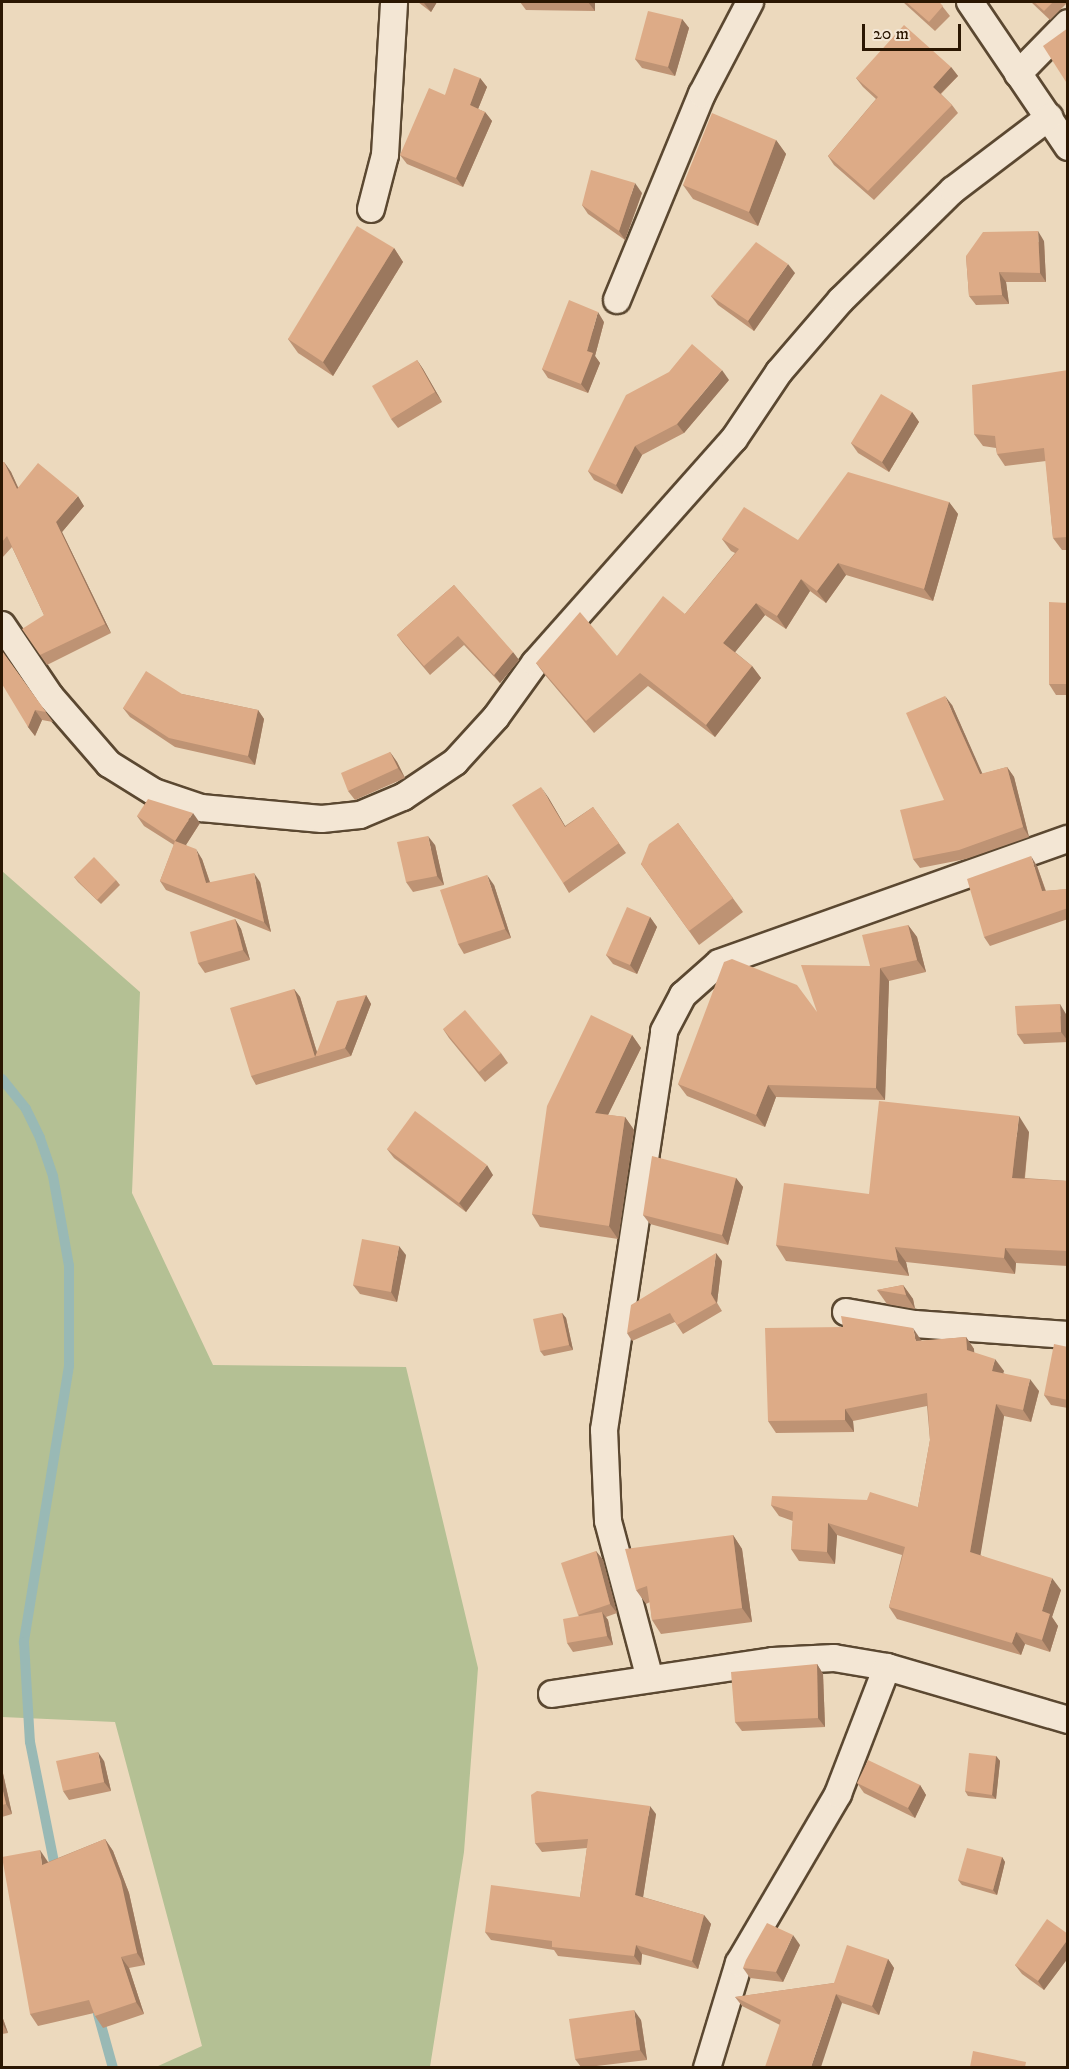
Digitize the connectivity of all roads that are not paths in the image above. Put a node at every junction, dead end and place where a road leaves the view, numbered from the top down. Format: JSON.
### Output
{"nodes":[{"id":1,"x":394,"y":2,"type":"edge"},
{"id":2,"x":750,"y":2,"type":"edge"},
{"id":3,"x":970,"y":2,"type":"edge"},
{"id":4,"x":1068,"y":23,"type":"edge"},
{"id":5,"x":1018,"y":74,"type":"junction"},
{"id":6,"x":1049,"y":117,"type":"junction"},
{"id":7,"x":1068,"y":147,"type":"edge"},
{"id":8,"x":371,"y":209,"type":"dead end"},
{"id":9,"x":617,"y":300,"type":"dead end"},
{"id":10,"x":2,"y":626,"type":"edge"},
{"id":11,"x":1068,"y":839,"type":"edge"},
{"id":12,"x":846,"y":1312,"type":"dead end"},
{"id":13,"x":1068,"y":1335,"type":"edge"},
{"id":14,"x":887,"y":1667,"type":"junction"},
{"id":15,"x":650,"y":1679,"type":"junction"},
{"id":16,"x":552,"y":1694,"type":"dead end"},
{"id":17,"x":1068,"y":1720,"type":"edge"},
{"id":18,"x":707,"y":2067,"type":"edge"}],
"edges":[{"from":1,"to":8,"type":"street"},
{"from":2,"to":9,"type":"street"},
{"from":3,"to":5,"type":"street"},
{"from":4,"to":5,"type":"street"},
{"from":5,"to":6,"type":"street"},
{"from":6,"to":7,"type":"street"},
{"from":6,"to":10,"type":"street"},
{"from":11,"to":15,"type":"street"},
{"from":12,"to":13,"type":"street"},
{"from":14,"to":15,"type":"street"},
{"from":14,"to":17,"type":"street"},
{"from":14,"to":18,"type":"street"},
{"from":15,"to":16,"type":"street"}]}
